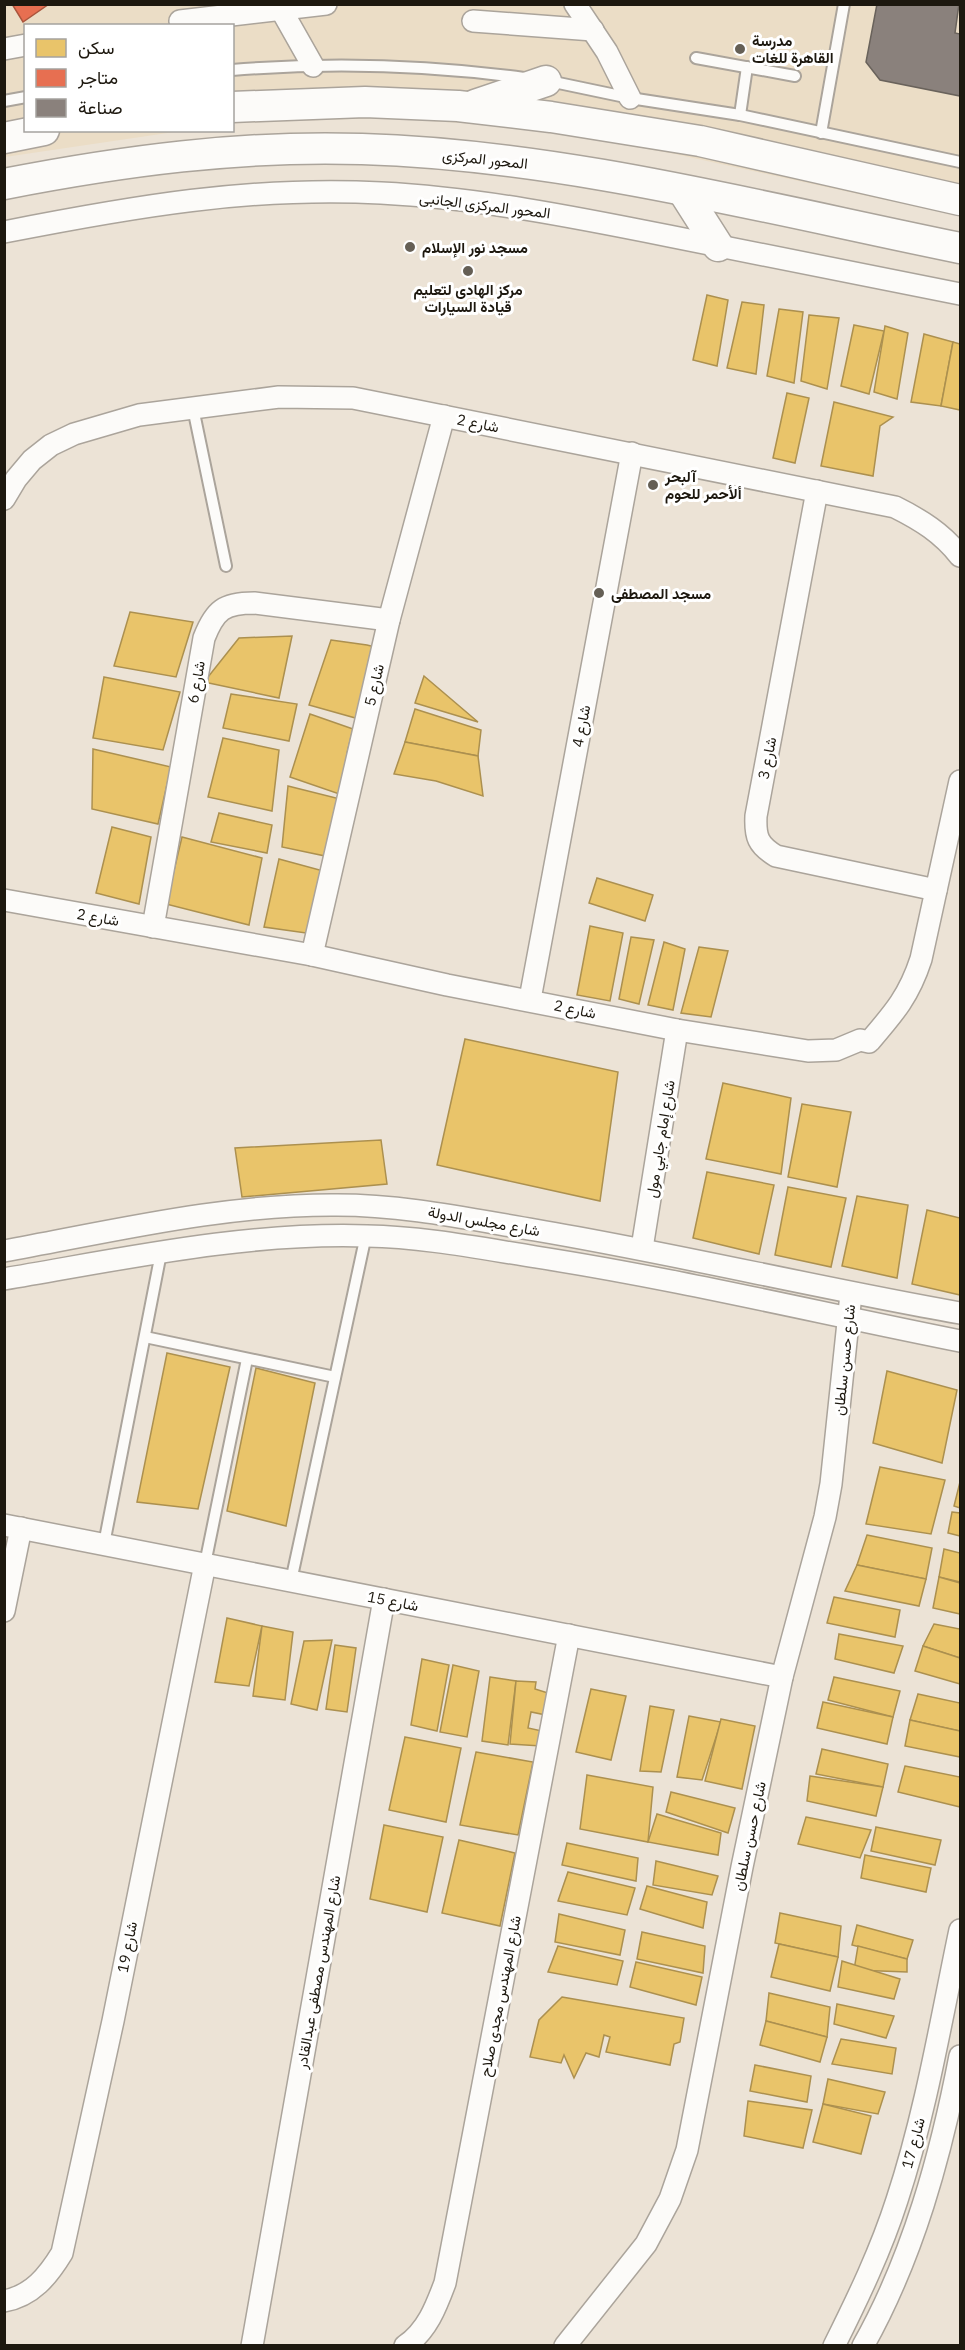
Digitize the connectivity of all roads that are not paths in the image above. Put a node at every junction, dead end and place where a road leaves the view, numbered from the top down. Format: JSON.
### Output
{"nodes":[{"id":1,"x":326,"y":4,"type":"edge"},
{"id":2,"x":575,"y":4,"type":"edge"},
{"id":3,"x":844,"y":4,"type":"edge"},
{"id":4,"x":280,"y":8,"type":"edge"},
{"id":5,"x":180,"y":21,"type":"dead end"},
{"id":6,"x":473,"y":21,"type":"dead end"},
{"id":7,"x":593,"y":30,"type":"junction"},
{"id":8,"x":24,"y":45,"type":"edge"},
{"id":9,"x":4,"y":49,"type":"edge"},
{"id":10,"x":696,"y":58,"type":"dead end"},
{"id":11,"x":313,"y":66,"type":"junction"},
{"id":12,"x":747,"y":67,"type":"junction"},
{"id":13,"x":234,"y":70,"type":"edge"},
{"id":14,"x":795,"y":76,"type":"dead end"},
{"id":15,"x":546,"y":81,"type":"junction"},
{"id":16,"x":24,"y":97,"type":"edge"},
{"id":17,"x":630,"y":98,"type":"junction"},
{"id":18,"x":4,"y":101,"type":"edge"},
{"id":19,"x":234,"y":107,"type":"edge"},
{"id":20,"x":467,"y":107,"type":"junction"},
{"id":21,"x":740,"y":115,"type":"junction"},
{"id":22,"x":34,"y":132,"type":"edge"},
{"id":23,"x":821,"y":133,"type":"junction"},
{"id":24,"x":4,"y":138,"type":"edge"},
{"id":25,"x":960,"y":162,"type":"edge"},
{"id":26,"x":10,"y":179,"type":"edge"},
{"id":27,"x":683,"y":191,"type":"junction"},
{"id":28,"x":960,"y":200,"type":"edge"},
{"id":29,"x":4,"y":232,"type":"edge"},
{"id":30,"x":718,"y":246,"type":"junction"},
{"id":31,"x":960,"y":248,"type":"edge"},
{"id":32,"x":960,"y":294,"type":"edge"},
{"id":33,"x":193,"y":408,"type":"junction"},
{"id":34,"x":444,"y":416,"type":"junction"},
{"id":35,"x":632,"y":453,"type":"junction"},
{"id":36,"x":817,"y":491,"type":"junction"},
{"id":37,"x":4,"y":499,"type":"edge"},
{"id":38,"x":960,"y":556,"type":"edge"},
{"id":39,"x":226,"y":566,"type":"dead end"},
{"id":40,"x":390,"y":620,"type":"junction"},
{"id":41,"x":960,"y":781,"type":"edge"},
{"id":42,"x":936,"y":890,"type":"junction"},
{"id":43,"x":4,"y":900,"type":"edge"},
{"id":44,"x":153,"y":927,"type":"junction"},
{"id":45,"x":312,"y":955,"type":"junction"},
{"id":46,"x":530,"y":999,"type":"junction"},
{"id":47,"x":677,"y":1030,"type":"junction"},
{"id":48,"x":366,"y":1236,"type":"junction"},
{"id":49,"x":642,"y":1248,"type":"junction"},
{"id":50,"x":4,"y":1251,"type":"edge"},
{"id":51,"x":161,"y":1253,"type":"junction"},
{"id":52,"x":4,"y":1279,"type":"edge"},
{"id":53,"x":851,"y":1294,"type":"junction"},
{"id":54,"x":960,"y":1313,"type":"edge"},
{"id":55,"x":847,"y":1319,"type":"junction"},
{"id":56,"x":145,"y":1337,"type":"junction"},
{"id":57,"x":960,"y":1341,"type":"edge"},
{"id":58,"x":247,"y":1359,"type":"junction"},
{"id":59,"x":335,"y":1377,"type":"junction"},
{"id":60,"x":13,"y":1527,"type":"edge"},
{"id":61,"x":104,"y":1544,"type":"junction"},
{"id":62,"x":205,"y":1564,"type":"junction"},
{"id":63,"x":291,"y":1581,"type":"junction"},
{"id":64,"x":384,"y":1599,"type":"junction"},
{"id":65,"x":4,"y":1611,"type":"edge"},
{"id":66,"x":570,"y":1635,"type":"junction"},
{"id":67,"x":782,"y":1677,"type":"junction"},
{"id":68,"x":960,"y":1930,"type":"edge"},
{"id":69,"x":960,"y":2056,"type":"edge"},
{"id":70,"x":4,"y":2301,"type":"edge"},
{"id":71,"x":252,"y":2346,"type":"edge"},
{"id":72,"x":405,"y":2346,"type":"edge"},
{"id":73,"x":565,"y":2346,"type":"edge"},
{"id":74,"x":834,"y":2346,"type":"edge"},
{"id":75,"x":863,"y":2346,"type":"edge"}],
"edges":[{"from":1,"to":4,"type":"street"},
{"from":2,"to":7,"type":"street"},
{"from":3,"to":23,"type":"lane"},
{"from":4,"to":5,"type":"street"},
{"from":4,"to":11,"type":"street"},
{"from":6,"to":7,"type":"street"},
{"from":7,"to":17,"type":"street"},
{"from":8,"to":9,"type":"street"},
{"from":10,"to":12,"type":"lane"},
{"from":11,"to":13,"type":"lane"},
{"from":11,"to":15,"type":"lane"},
{"from":12,"to":14,"type":"lane"},
{"from":12,"to":21,"type":"lane"},
{"from":15,"to":17,"type":"lane"},
{"from":15,"to":20,"type":"main road"},
{"from":16,"to":18,"type":"lane"},
{"from":17,"to":21,"type":"lane"},
{"from":19,"to":20,"type":"main road"},
{"from":20,"to":28,"type":"main road"},
{"from":21,"to":23,"type":"lane"},
{"from":22,"to":24,"type":"main road"},
{"from":23,"to":25,"type":"lane"},
{"from":26,"to":27,"type":"main road","name":"المحور المركزى"},
{"from":27,"to":30,"type":"main road"},
{"from":27,"to":31,"type":"main road","name":"المحور المركزى"},
{"from":29,"to":30,"type":"street","name":"المحور المركزى الجانبى"},
{"from":30,"to":32,"type":"street","name":"المحور المركزى الجانبى"},
{"from":33,"to":34,"type":"street","name":"شارع 2"},
{"from":33,"to":37,"type":"street","name":"شارع 2"},
{"from":33,"to":39,"type":"lane"},
{"from":34,"to":35,"type":"street","name":"شارع 2"},
{"from":34,"to":40,"type":"street","name":"شارع 5"},
{"from":35,"to":36,"type":"street","name":"شارع 2"},
{"from":35,"to":46,"type":"street","name":"شارع 4"},
{"from":36,"to":38,"type":"street","name":"شارع 2"},
{"from":36,"to":42,"type":"street","name":"شارع 3"},
{"from":40,"to":44,"type":"street","name":"شارع 6"},
{"from":40,"to":45,"type":"street","name":"شارع 5"},
{"from":41,"to":42,"type":"street","name":"شارع 2"},
{"from":42,"to":47,"type":"street","name":"شارع 2"},
{"from":43,"to":44,"type":"street","name":"شارع 2"},
{"from":44,"to":45,"type":"street","name":"شارع 2"},
{"from":45,"to":46,"type":"street","name":"شارع 2"},
{"from":46,"to":47,"type":"street","name":"شارع 2"},
{"from":47,"to":49,"type":"street","name":"شارع إمام جابي مول"},
{"from":48,"to":51,"type":"street","name":"شارع مجلس الدولة"},
{"from":48,"to":55,"type":"street","name":"شارع مجلس الدولة"},
{"from":48,"to":59,"type":"lane"},
{"from":49,"to":50,"type":"street","name":"شارع مجلس الدولة"},
{"from":49,"to":53,"type":"street","name":"شارع مجلس الدولة"},
{"from":51,"to":52,"type":"street","name":"شارع مجلس الدولة"},
{"from":51,"to":56,"type":"lane"},
{"from":53,"to":54,"type":"street","name":"شارع مجلس الدولة"},
{"from":53,"to":55,"type":"street","name":"شارع حسن سلطان"},
{"from":55,"to":57,"type":"street","name":"شارع مجلس الدولة"},
{"from":55,"to":67,"type":"street","name":"شارع حسن سلطان"},
{"from":56,"to":58,"type":"lane"},
{"from":56,"to":61,"type":"lane"},
{"from":58,"to":59,"type":"lane"},
{"from":58,"to":62,"type":"lane"},
{"from":59,"to":63,"type":"lane"},
{"from":60,"to":61,"type":"street","name":"شارع 15"},
{"from":60,"to":65,"type":"street"},
{"from":61,"to":62,"type":"street","name":"شارع 15"},
{"from":62,"to":63,"type":"street","name":"شارع 15"},
{"from":62,"to":70,"type":"street","name":"شارع 19"},
{"from":63,"to":64,"type":"street","name":"شارع 15"},
{"from":64,"to":66,"type":"street","name":"شارع 15"},
{"from":64,"to":71,"type":"street","name":"شارع المهندس مصطفى عبدالقادر"},
{"from":66,"to":67,"type":"street","name":"شارع 15"},
{"from":66,"to":72,"type":"street","name":"شارع المهندس مجدى صلاح"},
{"from":67,"to":73,"type":"street","name":"شارع حسن سلطان"},
{"from":68,"to":74,"type":"street","name":"شارع 17"},
{"from":69,"to":75,"type":"street","name":"شارع 17"}]}
